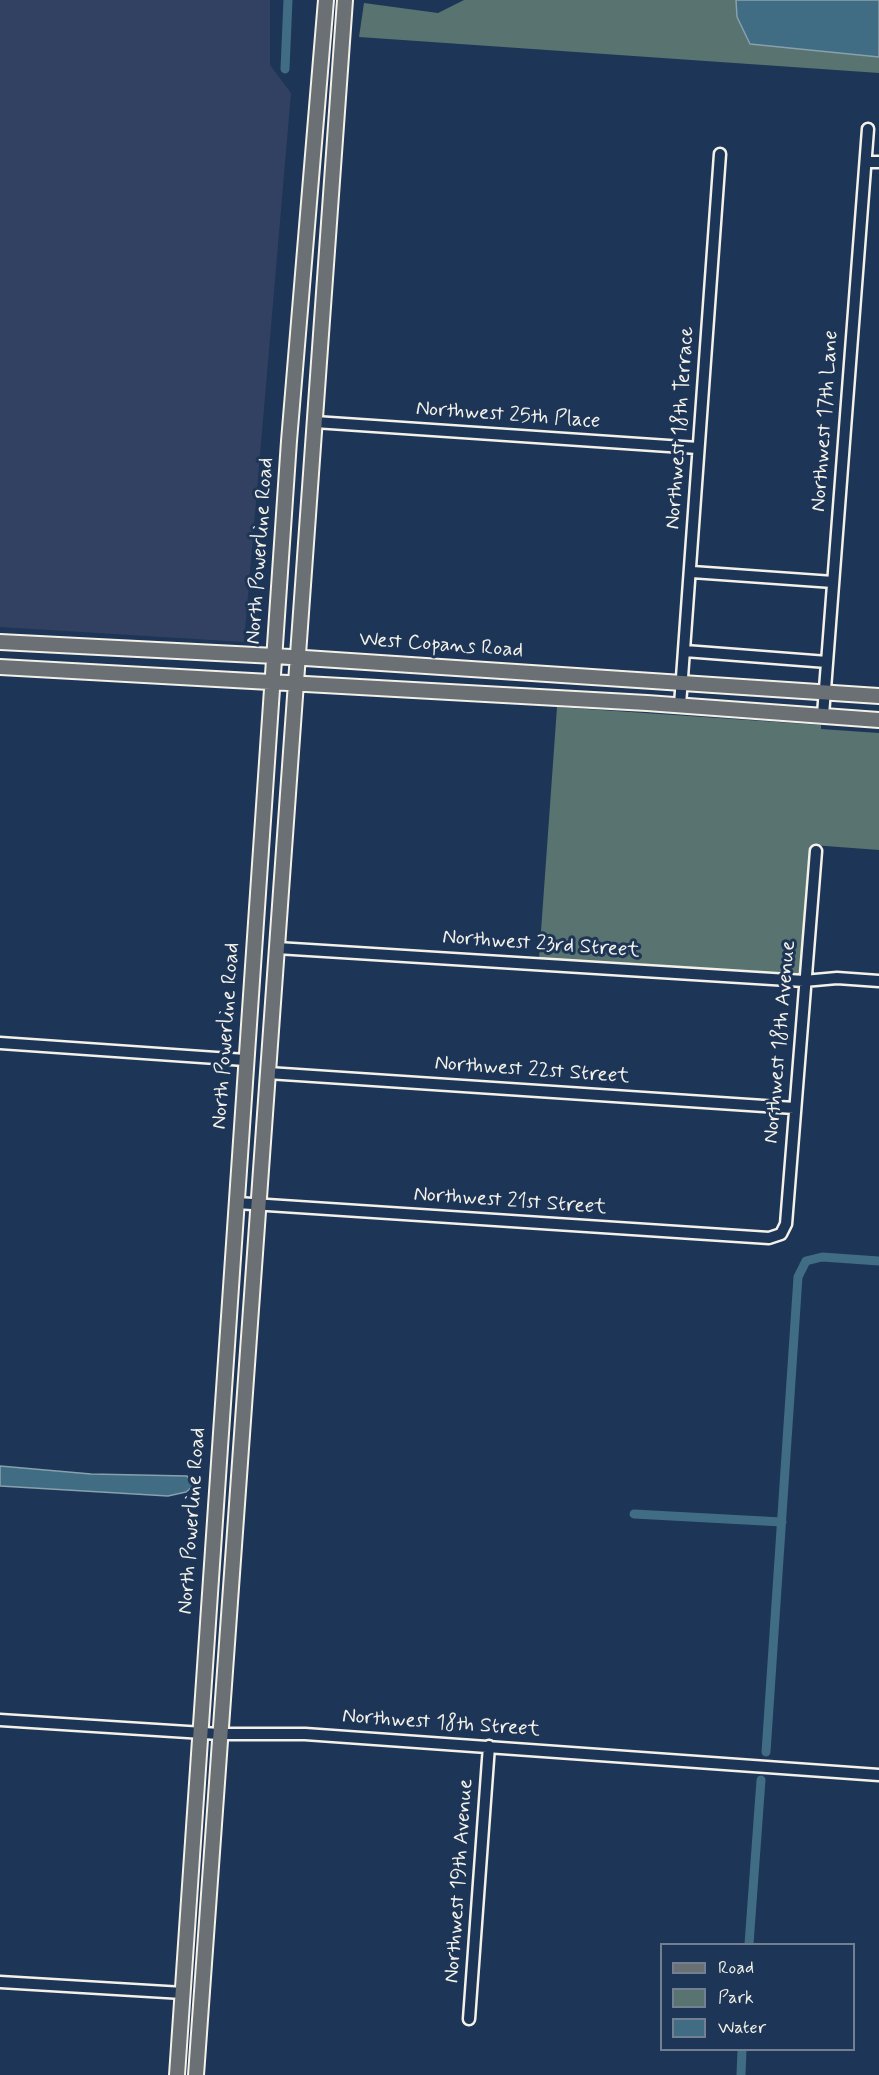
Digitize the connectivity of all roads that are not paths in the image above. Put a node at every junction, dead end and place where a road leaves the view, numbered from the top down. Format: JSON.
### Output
{"nodes":[{"id":1,"x":326,"y":0,"type":"edge"},
{"id":2,"x":334,"y":0,"type":"edge"},
{"id":3,"x":345,"y":0,"type":"edge"},
{"id":4,"x":342,"y":34,"type":"junction"},
{"id":5,"x":868,"y":129,"type":"dead end"},
{"id":6,"x":720,"y":154,"type":"dead end"},
{"id":7,"x":866,"y":162,"type":"junction"},
{"id":8,"x":879,"y":162,"type":"edge"},
{"id":9,"x":305,"y":265,"type":"junction"},
{"id":10,"x":323,"y":316,"type":"junction"},
{"id":11,"x":315,"y":422,"type":"junction"},
{"id":12,"x":698,"y":448,"type":"junction"},
{"id":13,"x":692,"y":572,"type":"junction"},
{"id":14,"x":833,"y":582,"type":"junction"},
{"id":15,"x":0,"y":642,"type":"edge"},
{"id":16,"x":685,"y":651,"type":"junction"},
{"id":17,"x":275,"y":656,"type":"junction"},
{"id":18,"x":299,"y":658,"type":"junction"},
{"id":19,"x":827,"y":662,"type":"junction"},
{"id":20,"x":0,"y":667,"type":"edge"},
{"id":21,"x":272,"y":680,"type":"junction"},
{"id":22,"x":296,"y":682,"type":"junction"},
{"id":23,"x":682,"y":683,"type":"junction"},
{"id":24,"x":825,"y":693,"type":"junction"},
{"id":25,"x":879,"y":696,"type":"edge"},
{"id":26,"x":680,"y":705,"type":"junction"},
{"id":27,"x":823,"y":715,"type":"junction"},
{"id":28,"x":879,"y":720,"type":"edge"},
{"id":29,"x":816,"y":851,"type":"dead end"},
{"id":30,"x":254,"y":945,"type":"junction"},
{"id":31,"x":277,"y":948,"type":"junction"},
{"id":32,"x":275,"y":972,"type":"junction"},
{"id":33,"x":804,"y":981,"type":"junction"},
{"id":34,"x":879,"y":981,"type":"edge"},
{"id":35,"x":0,"y":1043,"type":"edge"},
{"id":36,"x":245,"y":1060,"type":"junction"},
{"id":37,"x":268,"y":1073,"type":"junction"},
{"id":38,"x":794,"y":1108,"type":"junction"},
{"id":39,"x":237,"y":1203,"type":"junction"},
{"id":40,"x":258,"y":1204,"type":"junction"},
{"id":41,"x":781,"y":1234,"type":"joint"},
{"id":42,"x":219,"y":1450,"type":"junction"},
{"id":43,"x":234,"y":1526,"type":"junction"},
{"id":44,"x":0,"y":1720,"type":"edge"},
{"id":45,"x":199,"y":1733,"type":"junction"},
{"id":46,"x":219,"y":1734,"type":"junction"},
{"id":47,"x":489,"y":1746,"type":"junction"},
{"id":48,"x":879,"y":1775,"type":"edge"},
{"id":49,"x":184,"y":1968,"type":"junction"},
{"id":50,"x":0,"y":1982,"type":"edge"},
{"id":51,"x":183,"y":1993,"type":"junction"},
{"id":52,"x":201,"y":1996,"type":"junction"},
{"id":53,"x":468,"y":2019,"type":"dead end"},
{"id":54,"x":200,"y":2024,"type":"junction"},
{"id":55,"x":177,"y":2075,"type":"edge"},
{"id":56,"x":196,"y":2075,"type":"edge"}],
"edges":[{"from":1,"to":9,"type":"main road","name":"North Powerline Road"},
{"from":2,"to":4,"type":"main road"},
{"from":3,"to":4,"type":"main road","name":"North Powerline Road"},
{"from":4,"to":10,"type":"main road","name":"North Powerline Road"},
{"from":5,"to":7,"type":"street","name":"Northwest 17th Lane"},
{"from":6,"to":12,"type":"street","name":"Northwest 18th Terrace"},
{"from":7,"to":8,"type":"street"},
{"from":7,"to":14,"type":"street","name":"Northwest 17th Lane"},
{"from":9,"to":10,"type":"main road"},
{"from":9,"to":17,"type":"main road","name":"North Powerline Road"},
{"from":10,"to":11,"type":"main road","name":"North Powerline Road"},
{"from":11,"to":12,"type":"street","name":"Northwest 25th Place"},
{"from":11,"to":18,"type":"main road","name":"North Powerline Road"},
{"from":12,"to":13,"type":"street","name":"Northwest 18th Terrace"},
{"from":13,"to":14,"type":"street"},
{"from":13,"to":16,"type":"street","name":"Northwest 18th Terrace"},
{"from":14,"to":19,"type":"street","name":"Northwest 17th Lane"},
{"from":15,"to":17,"type":"main road","name":"West Copans Road"},
{"from":16,"to":19,"type":"street"},
{"from":16,"to":23,"type":"street","name":"Northwest 18th Terrace"},
{"from":17,"to":18,"type":"main road","name":"West Copans Road"},
{"from":17,"to":21,"type":"main road","name":"North Powerline Road"},
{"from":18,"to":22,"type":"main road","name":"North Powerline Road"},
{"from":18,"to":23,"type":"main road","name":"West Copans Road"},
{"from":19,"to":24,"type":"street","name":"Northwest 17th Lane"},
{"from":20,"to":21,"type":"main road","name":"West Copans Road"},
{"from":21,"to":22,"type":"main road","name":"West Copans Road"},
{"from":21,"to":30,"type":"main road","name":"North Powerline Road"},
{"from":22,"to":26,"type":"main road","name":"West Copans Road"},
{"from":22,"to":31,"type":"main road","name":"North Powerline Road"},
{"from":23,"to":24,"type":"main road","name":"West Copans Road"},
{"from":23,"to":26,"type":"street","name":"Northwest 18th Terrace"},
{"from":24,"to":25,"type":"main road","name":"West Copans Road"},
{"from":24,"to":27,"type":"street","name":"Northwest 17th Lane"},
{"from":26,"to":27,"type":"main road","name":"West Copans Road"},
{"from":27,"to":28,"type":"main road","name":"West Copans Road"},
{"from":29,"to":33,"type":"street","name":"Northwest 18th Avenue"},
{"from":30,"to":32,"type":"main road"},
{"from":30,"to":36,"type":"main road","name":"North Powerline Road"},
{"from":31,"to":32,"type":"main road","name":"North Powerline Road"},
{"from":31,"to":33,"type":"street","name":"Northwest 23rd Street"},
{"from":32,"to":37,"type":"main road","name":"North Powerline Road"},
{"from":33,"to":34,"type":"street","name":"Northwest 23rd Street"},
{"from":33,"to":38,"type":"street","name":"Northwest 18th Avenue"},
{"from":35,"to":36,"type":"street"},
{"from":36,"to":39,"type":"main road","name":"North Powerline Road"},
{"from":37,"to":38,"type":"street","name":"Northwest 22st Street"},
{"from":37,"to":40,"type":"main road","name":"North Powerline Road"},
{"from":38,"to":41,"type":"street","name":"Northwest 18th Avenue"},
{"from":39,"to":40,"type":"street","name":"Northwest 21st Street"},
{"from":39,"to":42,"type":"main road","name":"North Powerline Road"},
{"from":40,"to":41,"type":"street","name":"Northwest 21st Street"},
{"from":40,"to":43,"type":"main road","name":"North Powerline Road"},
{"from":42,"to":43,"type":"main road"},
{"from":42,"to":45,"type":"main road","name":"North Powerline Road"},
{"from":43,"to":46,"type":"main road","name":"North Powerline Road"},
{"from":44,"to":45,"type":"street","name":"Northwest 18th Street"},
{"from":45,"to":46,"type":"street","name":"Northwest 18th Street"},
{"from":45,"to":49,"type":"main road","name":"North Powerline Road"},
{"from":46,"to":47,"type":"street","name":"Northwest 18th Street"},
{"from":46,"to":52,"type":"main road","name":"North Powerline Road"},
{"from":47,"to":48,"type":"street","name":"Northwest 18th Street"},
{"from":47,"to":53,"type":"street","name":"Northwest 19th Avenue"},
{"from":49,"to":51,"type":"main road","name":"North Powerline Road"},
{"from":49,"to":52,"type":"main road"},
{"from":50,"to":51,"type":"street"},
{"from":51,"to":54,"type":"main road"},
{"from":51,"to":55,"type":"main road","name":"North Powerline Road"},
{"from":52,"to":54,"type":"main road","name":"North Powerline Road"},
{"from":54,"to":56,"type":"main road","name":"North Powerline Road"}]}
